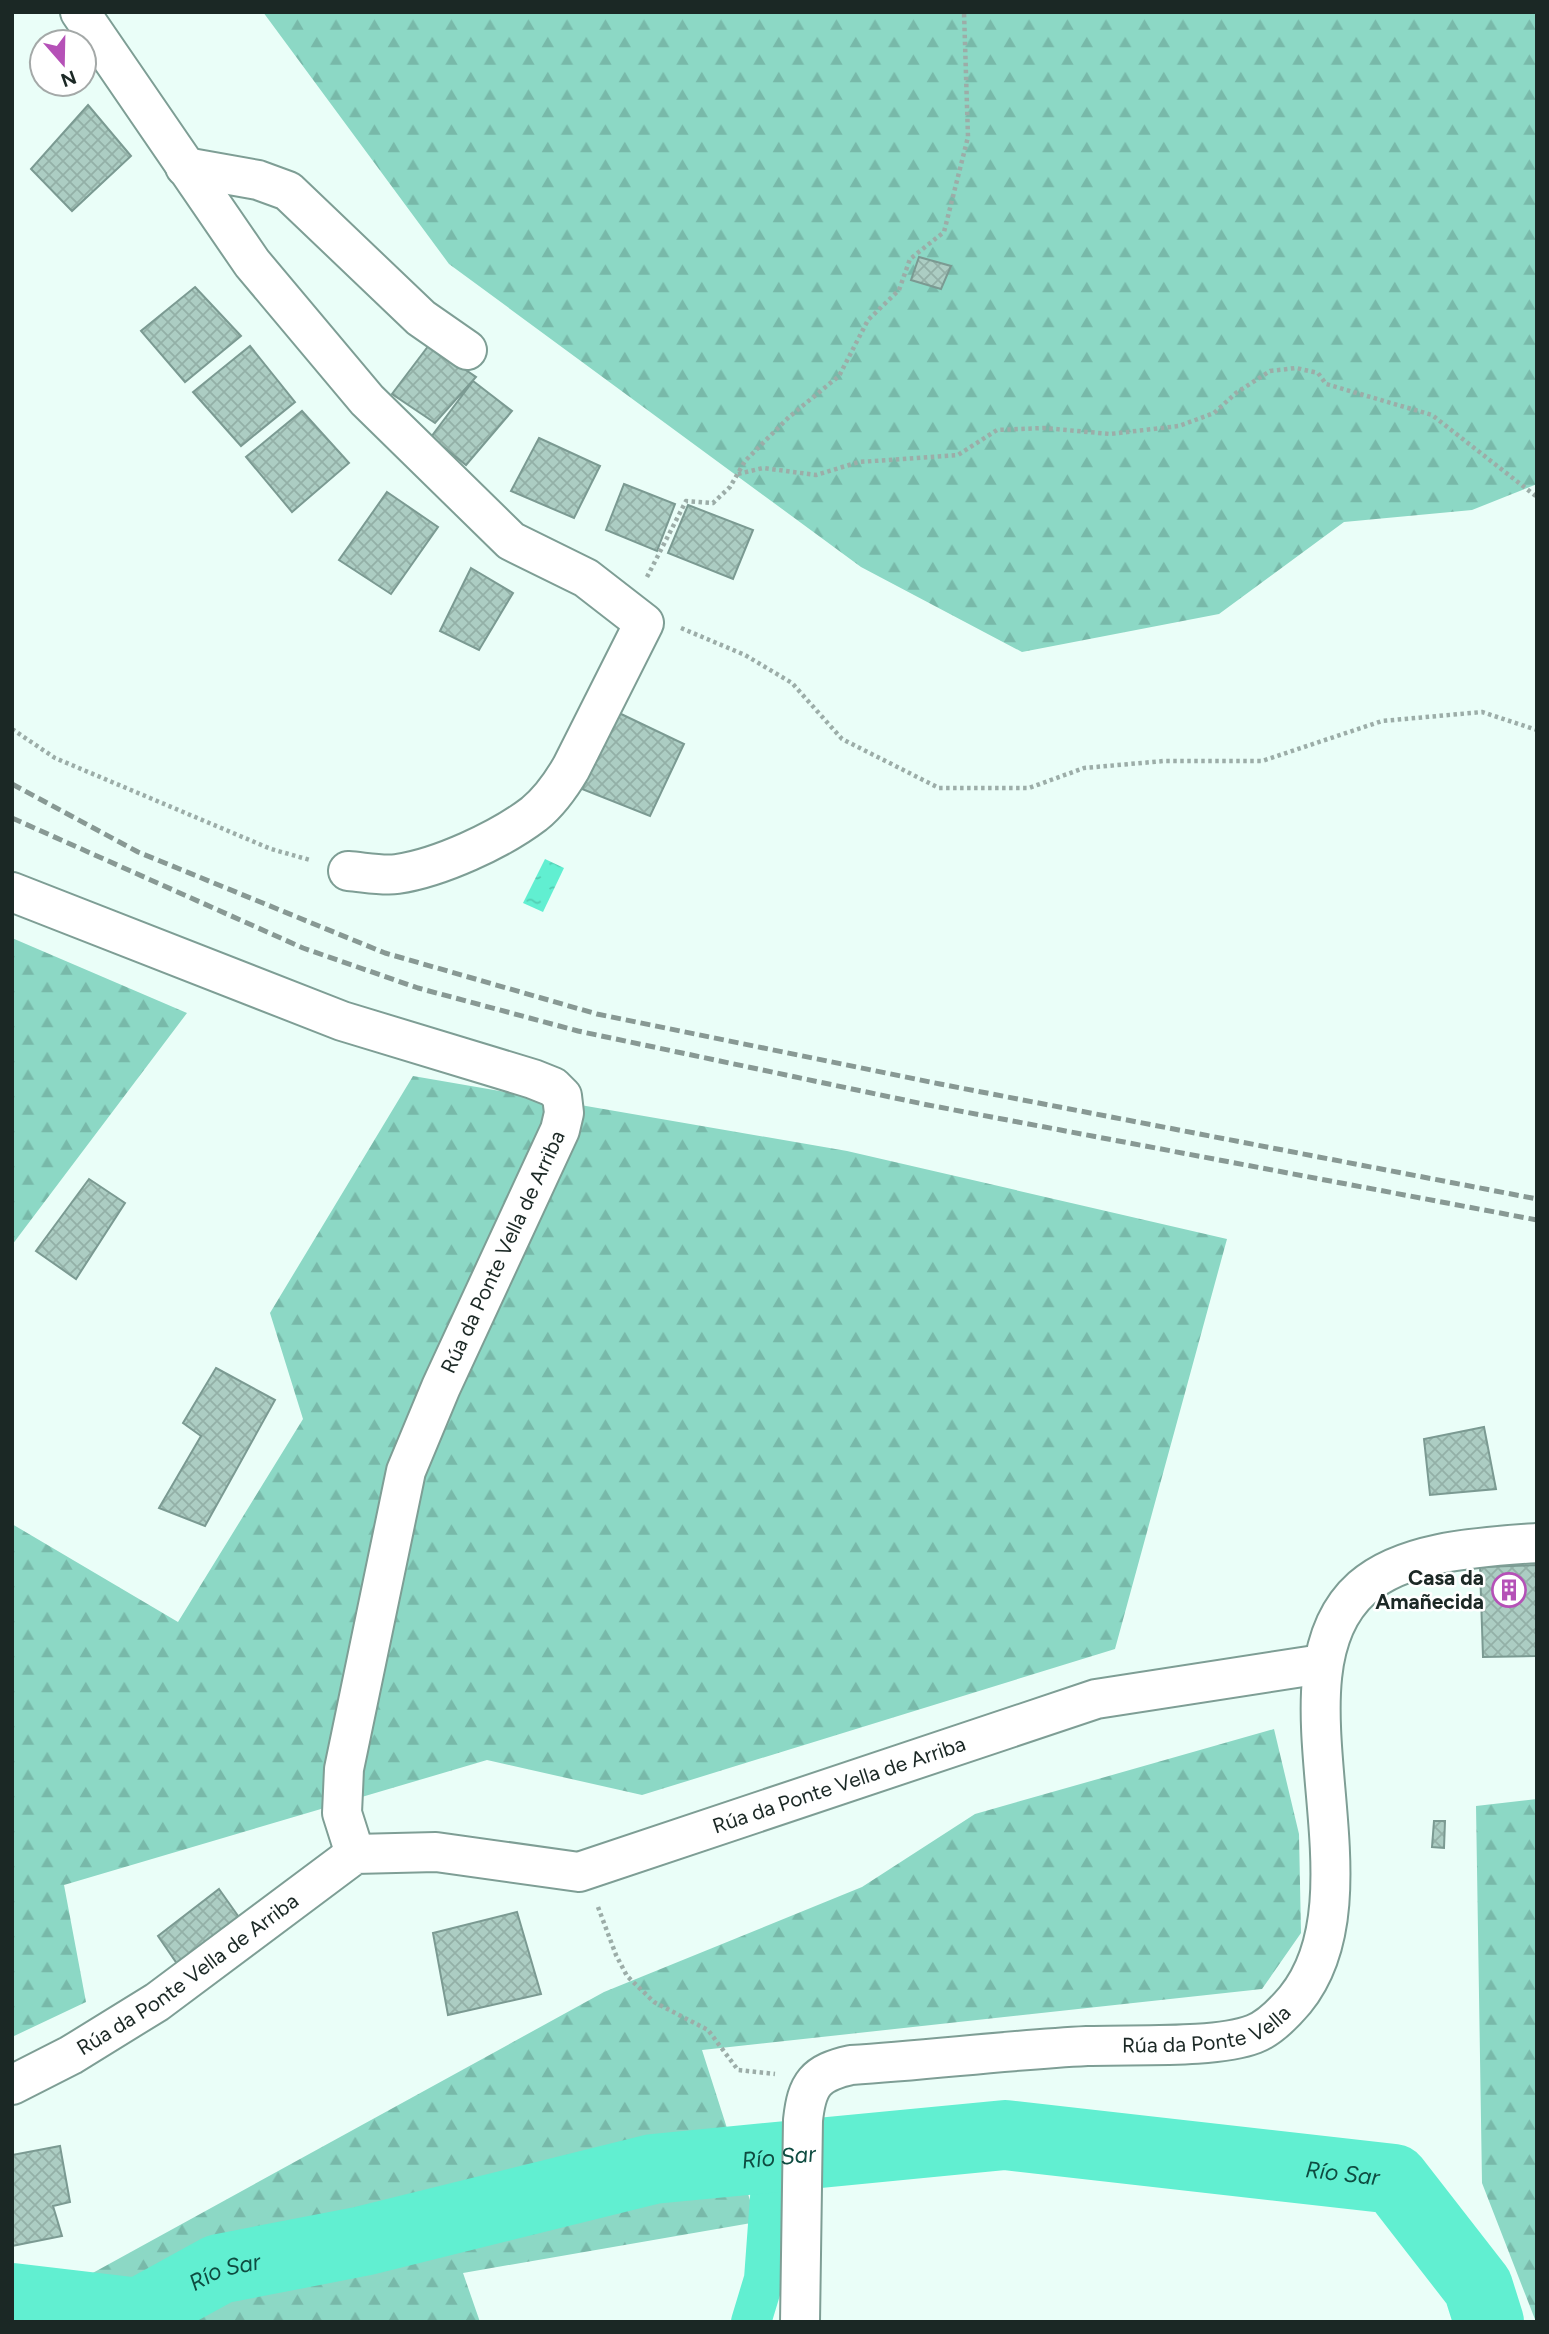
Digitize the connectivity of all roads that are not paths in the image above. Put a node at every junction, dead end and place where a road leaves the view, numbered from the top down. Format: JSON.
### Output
{"nodes":[{"id":1,"x":80,"y":12,"type":"edge"},
{"id":2,"x":185,"y":167,"type":"junction"},
{"id":3,"x":467,"y":350,"type":"dead end"},
{"id":4,"x":348,"y":871,"type":"road end"},
{"id":5,"x":12,"y":892,"type":"edge"},
{"id":6,"x":1537,"y":1543,"type":"edge"},
{"id":7,"x":1322,"y":1664,"type":"junction"},
{"id":8,"x":355,"y":1854,"type":"junction"},
{"id":9,"x":12,"y":2084,"type":"edge"},
{"id":10,"x":800,"y":2322,"type":"edge"}],
"edges":[{"from":1,"to":2,"type":"street"},
{"from":2,"to":3,"type":"street"},
{"from":2,"to":4,"type":"street"},
{"from":5,"to":8,"type":"street","name":"Rúa da Ponte Vella de Arriba"},
{"from":6,"to":7,"type":"street"},
{"from":7,"to":8,"type":"street","name":"Rúa da Ponte Vella de Arriba"},
{"from":7,"to":10,"type":"street","name":"Rúa da Ponte Vella"},
{"from":8,"to":9,"type":"street","name":"Rúa da Ponte Vella de Arriba"}]}
